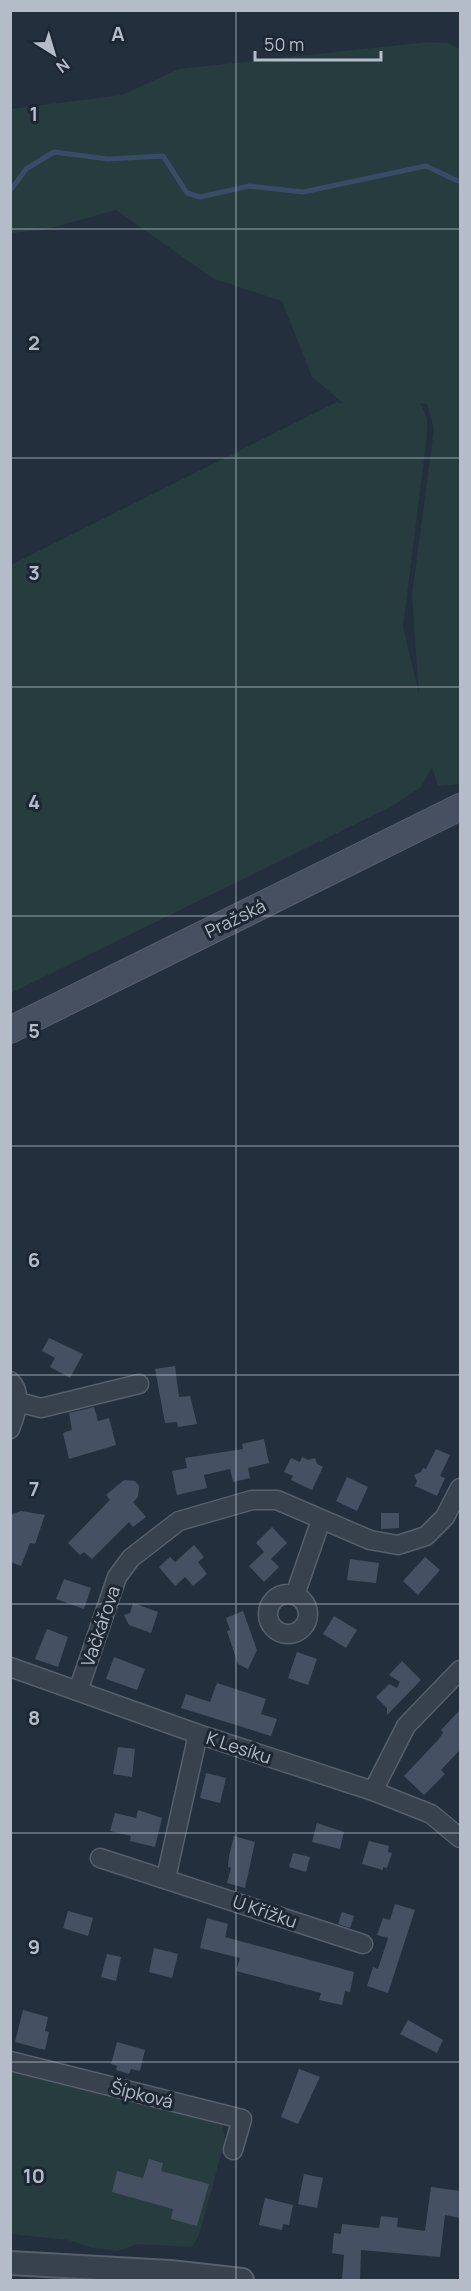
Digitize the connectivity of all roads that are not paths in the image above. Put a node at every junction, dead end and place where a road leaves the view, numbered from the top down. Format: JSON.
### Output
{"nodes":[{"id":1,"x":460,"y":807,"type":"edge"},
{"id":2,"x":10,"y":1030,"type":"edge"},
{"id":3,"x":10,"y":1381,"type":"edge"},
{"id":4,"x":139,"y":1384,"type":"dead end"},
{"id":5,"x":18,"y":1402,"type":"junction"},
{"id":6,"x":10,"y":1429,"type":"edge"},
{"id":7,"x":460,"y":1488,"type":"edge"},
{"id":8,"x":321,"y":1520,"type":"junction"},
{"id":9,"x":295,"y":1595,"type":"dead end"},
{"id":10,"x":10,"y":1667,"type":"edge"},
{"id":11,"x":460,"y":1670,"type":"edge"},
{"id":12,"x":78,"y":1691,"type":"junction"},
{"id":13,"x":198,"y":1734,"type":"junction"},
{"id":14,"x":373,"y":1791,"type":"junction"},
{"id":15,"x":460,"y":1838,"type":"edge"},
{"id":16,"x":100,"y":1858,"type":"dead end"},
{"id":17,"x":166,"y":1878,"type":"junction"},
{"id":18,"x":363,"y":1944,"type":"dead end"},
{"id":19,"x":10,"y":2061,"type":"edge"},
{"id":20,"x":233,"y":2150,"type":"dead end"},
{"id":21,"x":10,"y":2263,"type":"edge"},
{"id":22,"x":242,"y":2280,"type":"edge"}],
"edges":[{"from":1,"to":2,"type":"main road","name":"Pražská"},
{"from":3,"to":5,"type":"street"},
{"from":4,"to":5,"type":"street"},
{"from":5,"to":6,"type":"street"},
{"from":7,"to":8,"type":"street","name":"Vačkářova"},
{"from":8,"to":9,"type":"street"},
{"from":8,"to":12,"type":"street","name":"Vačkářova"},
{"from":10,"to":12,"type":"street","name":"K Lesíku"},
{"from":11,"to":14,"type":"street"},
{"from":12,"to":13,"type":"street","name":"K Lesíku"},
{"from":13,"to":14,"type":"street","name":"K Lesíku"},
{"from":13,"to":17,"type":"street"},
{"from":14,"to":15,"type":"street","name":"K Lesíku"},
{"from":16,"to":17,"type":"street","name":"U Křížku"},
{"from":17,"to":18,"type":"street","name":"U Křížku"},
{"from":19,"to":20,"type":"street","name":"Šípková"},
{"from":21,"to":22,"type":"street"}]}
